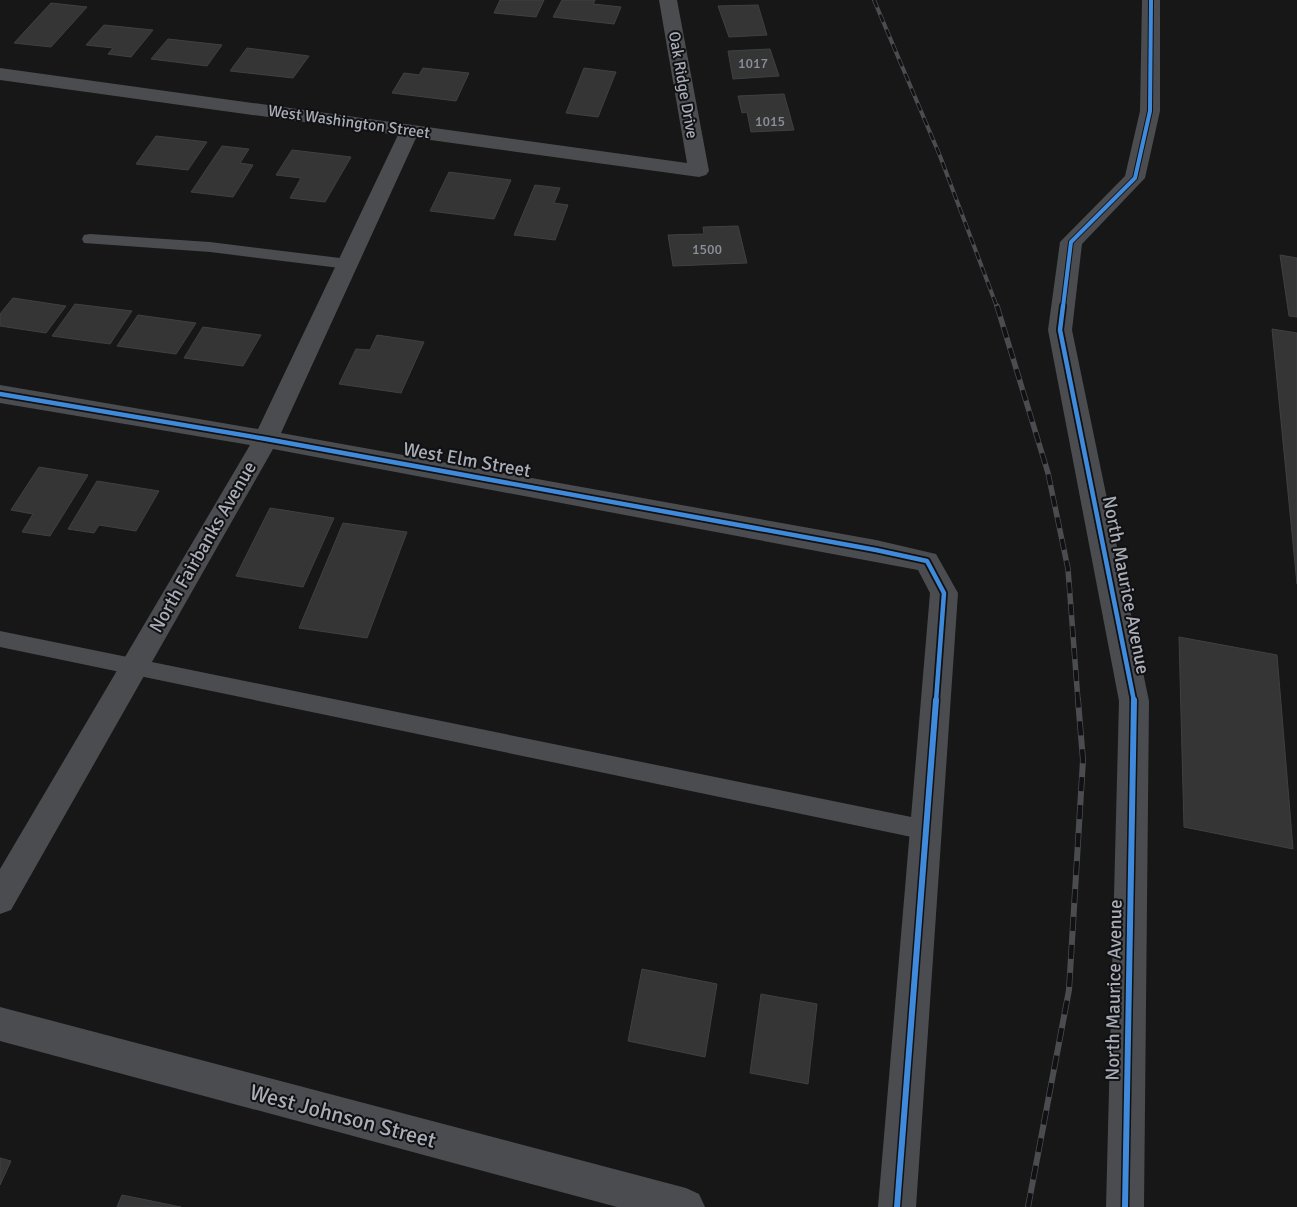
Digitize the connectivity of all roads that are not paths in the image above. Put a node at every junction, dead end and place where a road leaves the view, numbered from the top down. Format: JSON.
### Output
{"nodes":[{"id":1,"x":668,"y":0,"type":"edge"},
{"id":2,"x":1151,"y":0,"type":"edge"},
{"id":3,"x":0,"y":74,"type":"edge"},
{"id":4,"x":410,"y":130,"type":"junction"},
{"id":5,"x":699,"y":171,"type":"joint"},
{"id":6,"x":90,"y":239,"type":"dead end"},
{"id":7,"x":348,"y":264,"type":"junction"},
{"id":8,"x":0,"y":394,"type":"edge"},
{"id":9,"x":266,"y":439,"type":"junction"},
{"id":10,"x":0,"y":639,"type":"edge"},
{"id":11,"x":135,"y":666,"type":"junction"},
{"id":12,"x":926,"y":830,"type":"junction"},
{"id":13,"x":0,"y":899,"type":"edge"},
{"id":14,"x":0,"y":1024,"type":"edge"},
{"id":15,"x":686,"y":1207,"type":"edge"},
{"id":16,"x":897,"y":1207,"type":"edge"},
{"id":17,"x":1125,"y":1207,"type":"edge"}],
"edges":[{"from":1,"to":5,"type":"street","name":"Oak Ridge Drive"},
{"from":2,"to":17,"type":"street","name":"North Maurice Avenue"},
{"from":3,"to":4,"type":"street","name":"West Washington Street"},
{"from":4,"to":5,"type":"street","name":"West Washington Street"},
{"from":4,"to":7,"type":"street","name":"North Fairbanks Avenue"},
{"from":6,"to":7,"type":"lane"},
{"from":7,"to":9,"type":"street","name":"North Fairbanks Avenue"},
{"from":8,"to":9,"type":"street","name":"West Elm Street"},
{"from":9,"to":11,"type":"street","name":"North Fairbanks Avenue"},
{"from":9,"to":12,"type":"street","name":"West Elm Street"},
{"from":10,"to":11,"type":"lane"},
{"from":11,"to":12,"type":"lane"},
{"from":11,"to":13,"type":"street","name":"North Fairbanks Avenue"},
{"from":12,"to":16,"type":"street"},
{"from":14,"to":15,"type":"street","name":"West Johnson Street"}]}
